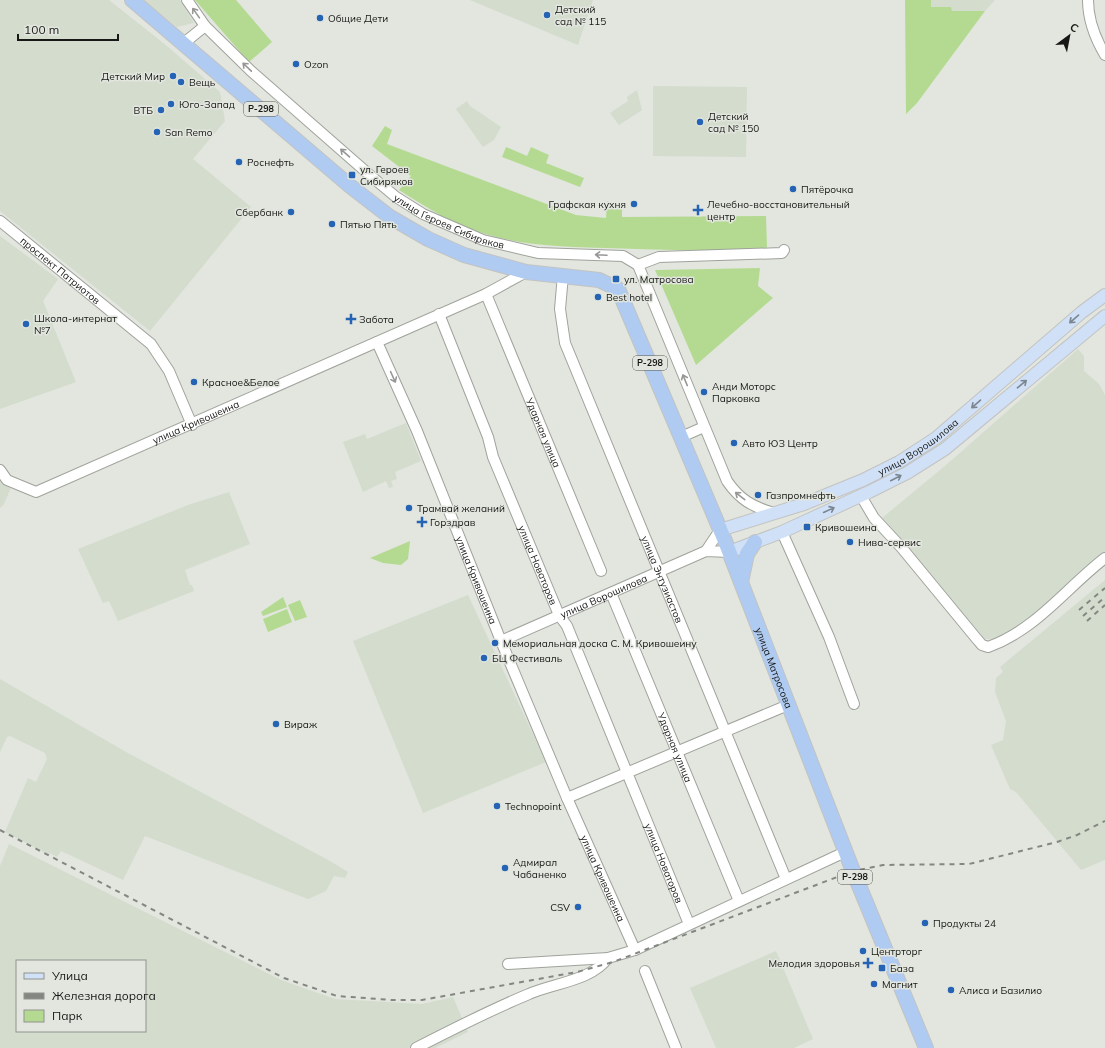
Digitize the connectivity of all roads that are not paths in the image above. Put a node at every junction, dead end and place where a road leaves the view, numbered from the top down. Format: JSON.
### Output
{"nodes":[{"id":1,"x":132,"y":0,"type":"edge"},
{"id":2,"x":187,"y":0,"type":"edge"},
{"id":3,"x":1088,"y":0,"type":"edge"},
{"id":4,"x":205,"y":26,"type":"junction"},
{"id":5,"x":184,"y":43,"type":"junction"},
{"id":6,"x":1105,"y":55,"type":"edge"},
{"id":7,"x":0,"y":221,"type":"edge"},
{"id":8,"x":784,"y":250,"type":"dead end"},
{"id":9,"x":638,"y":265,"type":"junction"},
{"id":10,"x":526,"y":272,"type":"junction"},
{"id":11,"x":563,"y":275,"type":"junction"},
{"id":12,"x":486,"y":294,"type":"junction"},
{"id":13,"x":1105,"y":295,"type":"edge"},
{"id":14,"x":439,"y":314,"type":"junction"},
{"id":15,"x":1105,"y":316,"type":"edge"},
{"id":16,"x":377,"y":342,"type":"junction"},
{"id":17,"x":192,"y":425,"type":"junction"},
{"id":18,"x":704,"y":427,"type":"junction"},
{"id":19,"x":681,"y":437,"type":"junction"},
{"id":20,"x":0,"y":470,"type":"edge"},
{"id":21,"x":861,"y":496,"type":"junction"},
{"id":22,"x":774,"y":513,"type":"junction"},
{"id":23,"x":720,"y":530,"type":"junction"},
{"id":24,"x":782,"y":532,"type":"junction"},
{"id":25,"x":755,"y":542,"type":"junction"},
{"id":26,"x":706,"y":551,"type":"junction"},
{"id":27,"x":729,"y":552,"type":"junction"},
{"id":28,"x":1105,"y":558,"type":"edge"},
{"id":29,"x":601,"y":571,"type":"dead end"},
{"id":30,"x":660,"y":572,"type":"junction"},
{"id":31,"x":740,"y":582,"type":"junction"},
{"id":32,"x":611,"y":593,"type":"junction"},
{"id":33,"x":559,"y":615,"type":"junction"},
{"id":34,"x":501,"y":641,"type":"junction"},
{"id":35,"x":854,"y":704,"type":"dead end"},
{"id":36,"x":788,"y":705,"type":"junction"},
{"id":37,"x":725,"y":731,"type":"junction"},
{"id":38,"x":676,"y":752,"type":"junction"},
{"id":39,"x":627,"y":772,"type":"junction"},
{"id":40,"x":567,"y":798,"type":"junction"},
{"id":41,"x":845,"y":852,"type":"junction"},
{"id":42,"x":786,"y":879,"type":"junction"},
{"id":43,"x":739,"y":901,"type":"junction"},
{"id":44,"x":689,"y":924,"type":"junction"},
{"id":45,"x":635,"y":950,"type":"junction"},
{"id":46,"x":608,"y":958,"type":"junction"},
{"id":47,"x":508,"y":964,"type":"dead end"},
{"id":48,"x":645,"y":971,"type":"dead end"},
{"id":49,"x":416,"y":1048,"type":"edge"},
{"id":50,"x":676,"y":1048,"type":"edge"},
{"id":51,"x":926,"y":1048,"type":"edge"}],
"edges":[{"from":1,"to":5,"type":"highway","number":"Р-298"},
{"from":4,"to":2,"type":"street","name":"улица Героев Сибиряков","one_way":true},
{"from":3,"to":6,"type":"street"},
{"from":4,"to":5,"type":"street"},
{"from":9,"to":4,"type":"street","name":"улица Героев Сибиряков","one_way":true},
{"from":5,"to":10,"type":"highway","number":"Р-298"},
{"from":7,"to":17,"type":"street","name":"проспект Патриотов"},
{"from":8,"to":9,"type":"street"},
{"from":18,"to":9,"type":"street","one_way":true},
{"from":10,"to":11,"type":"highway","number":"Р-298"},
{"from":10,"to":12,"type":"street","name":"улица Кривошеина"},
{"from":11,"to":19,"type":"highway","name":"улица Матросова","number":"Р-298"},
{"from":11,"to":30,"type":"street","name":"улица Энтузиастов"},
{"from":12,"to":14,"type":"street","name":"улица Кривошеина"},
{"from":12,"to":29,"type":"street","name":"Ударная улица"},
{"from":13,"to":22,"type":"main road","name":"улица Ворошилова","one_way":true},
{"from":14,"to":16,"type":"street","name":"улица Кривошеина"},
{"from":14,"to":33,"type":"street","name":"улица Новаторов"},
{"from":21,"to":15,"type":"main road","name":"улица Ворошилова","one_way":true},
{"from":16,"to":17,"type":"street","name":"улица Кривошеина"},
{"from":16,"to":34,"type":"street","name":"улица Кривошеина","one_way":true},
{"from":17,"to":20,"type":"street","name":"улица Кривошеина"},
{"from":18,"to":19,"type":"street"},
{"from":22,"to":18,"type":"street","one_way":true},
{"from":19,"to":23,"type":"highway","name":"улица Матросова","number":"Р-298"},
{"from":24,"to":21,"type":"main road","name":"улица Ворошилова","one_way":true},
{"from":21,"to":28,"type":"street"},
{"from":22,"to":23,"type":"main road","name":"улица Ворошилова"},
{"from":23,"to":26,"type":"street"},
{"from":23,"to":27,"type":"highway","name":"улица Матросова","number":"Р-298"},
{"from":24,"to":25,"type":"main road","name":"улица Ворошилова"},
{"from":24,"to":35,"type":"street"},
{"from":25,"to":27,"type":"main road","name":"улица Ворошилова"},
{"from":25,"to":31,"type":"highway"},
{"from":26,"to":27,"type":"street","name":"улица Ворошилова"},
{"from":26,"to":30,"type":"street","name":"улица Ворошилова"},
{"from":27,"to":31,"type":"highway","name":"улица Матросова","number":"Р-298"},
{"from":30,"to":32,"type":"street","name":"улица Ворошилова"},
{"from":30,"to":37,"type":"street","name":"улица Энтузиастов"},
{"from":31,"to":36,"type":"highway","name":"улица Матросова","number":"Р-298"},
{"from":32,"to":33,"type":"street","name":"улица Ворошилова"},
{"from":32,"to":38,"type":"street","name":"Ударная улица"},
{"from":33,"to":34,"type":"street","name":"улица Ворошилова"},
{"from":33,"to":39,"type":"street","name":"улица Новаторов"},
{"from":34,"to":40,"type":"street","name":"улица Кривошеина"},
{"from":36,"to":37,"type":"street"},
{"from":36,"to":41,"type":"highway","name":"улица Матросова","number":"Р-298"},
{"from":37,"to":38,"type":"street"},
{"from":37,"to":42,"type":"street","name":"улица Энтузиастов"},
{"from":38,"to":39,"type":"street"},
{"from":38,"to":43,"type":"street","name":"Ударная улица"},
{"from":39,"to":40,"type":"street"},
{"from":39,"to":44,"type":"street","name":"улица Новаторов"},
{"from":40,"to":45,"type":"street","name":"улица Кривошеина"},
{"from":41,"to":42,"type":"street"},
{"from":41,"to":51,"type":"highway","name":"улица Матросова","number":"Р-298"},
{"from":42,"to":43,"type":"street"},
{"from":43,"to":44,"type":"street"},
{"from":44,"to":45,"type":"street"},
{"from":45,"to":46,"type":"street"},
{"from":46,"to":47,"type":"street"},
{"from":46,"to":49,"type":"street"},
{"from":48,"to":50,"type":"street"}]}
